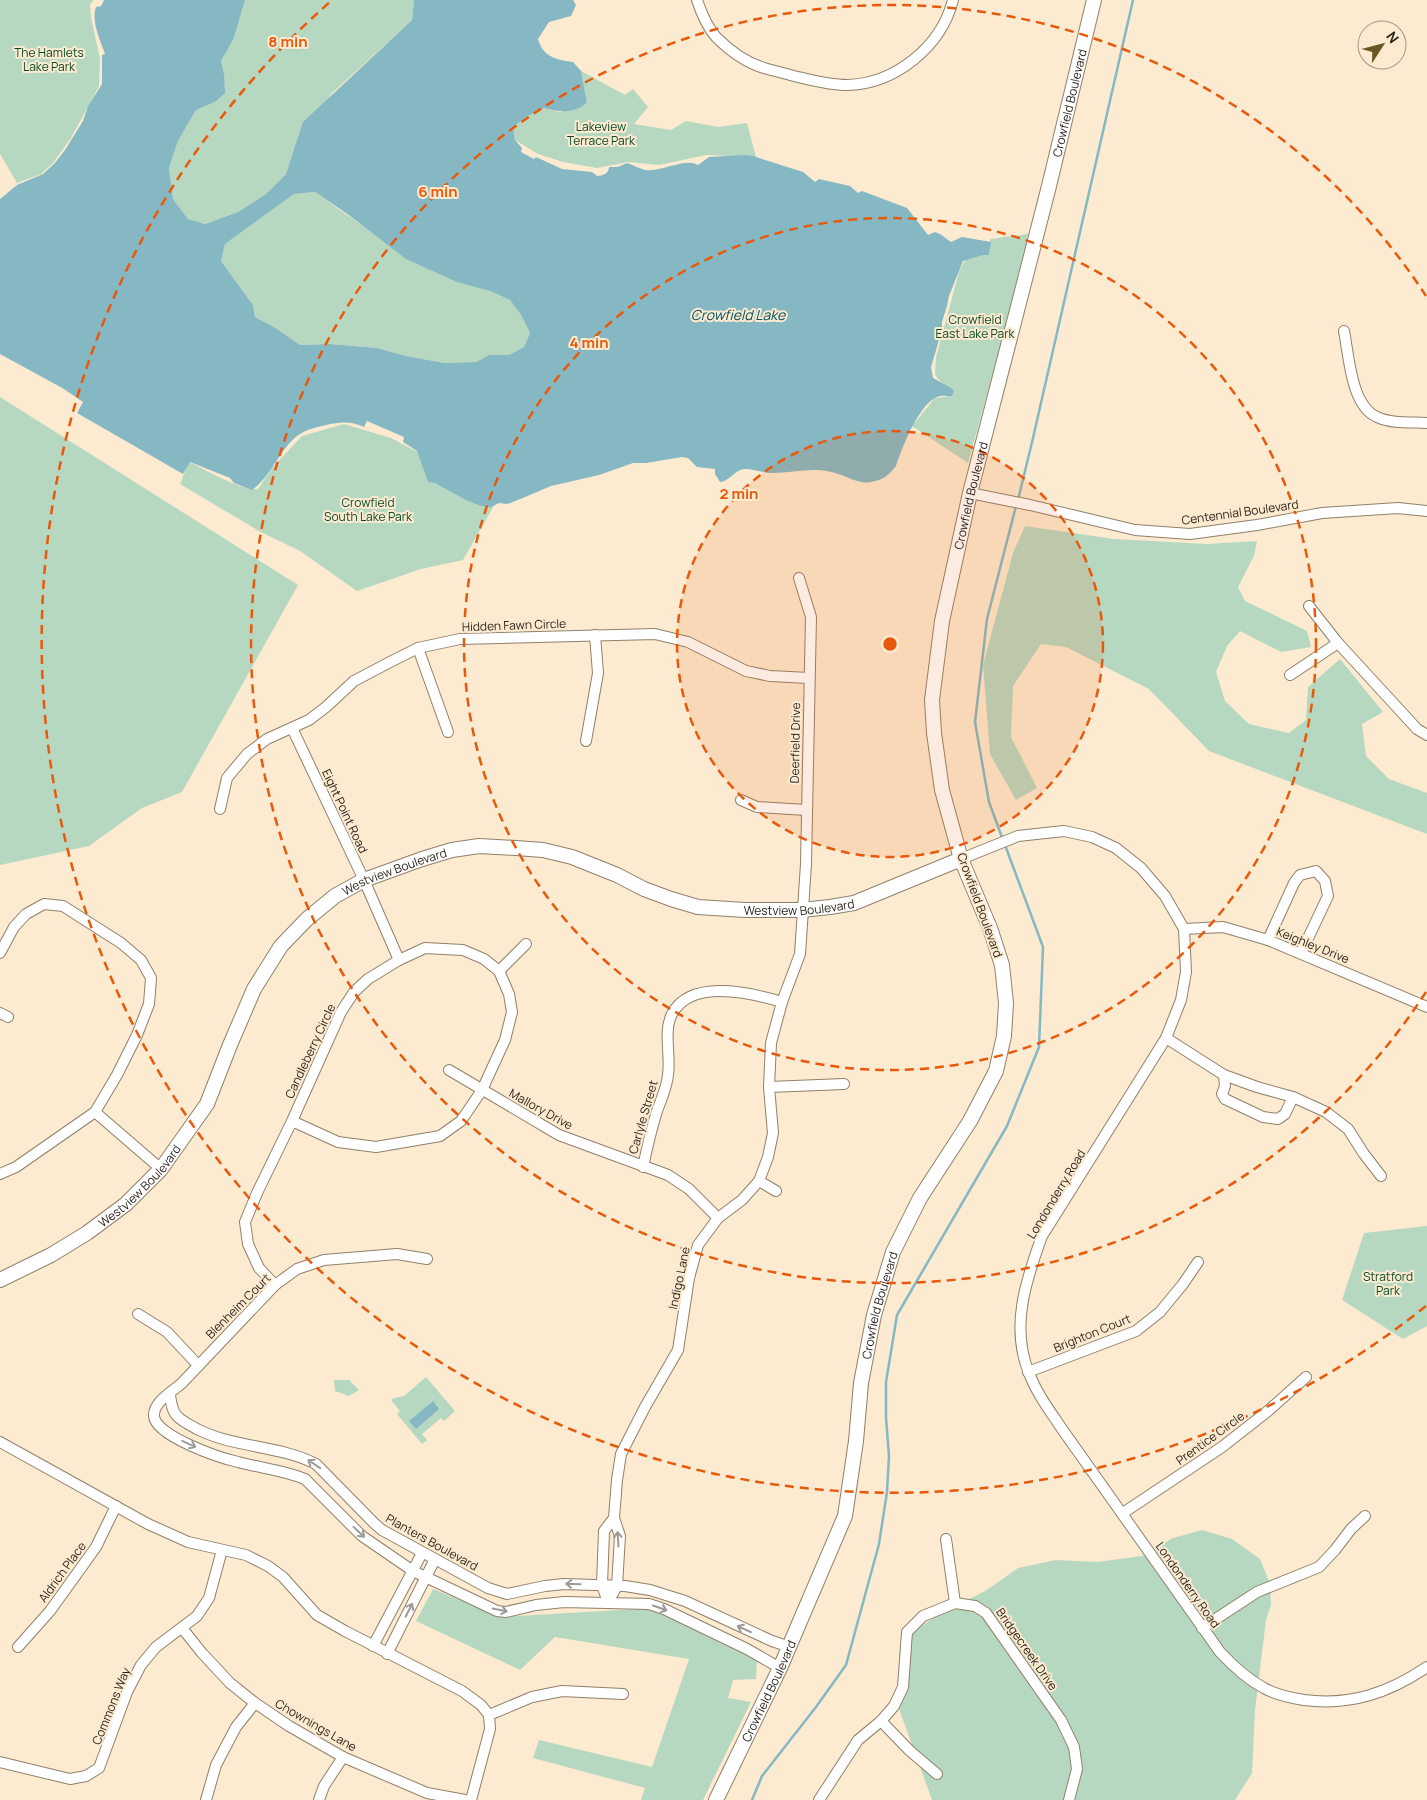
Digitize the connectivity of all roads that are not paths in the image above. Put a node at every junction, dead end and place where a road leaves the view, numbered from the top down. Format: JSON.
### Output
{"nodes":[{"id":1,"x":697,"y":0,"type":"edge"},
{"id":2,"x":953,"y":0,"type":"edge"},
{"id":3,"x":1094,"y":0,"type":"edge"},
{"id":4,"x":1344,"y":331,"type":"dead end"},
{"id":5,"x":1427,"y":423,"type":"edge"},
{"id":6,"x":970,"y":493,"type":"junction"},
{"id":7,"x":1427,"y":511,"type":"edge"},
{"id":8,"x":799,"y":578,"type":"dead end"},
{"id":9,"x":1309,"y":606,"type":"dead end"},
{"id":10,"x":595,"y":636,"type":"junction"},
{"id":11,"x":1338,"y":643,"type":"junction"},
{"id":12,"x":418,"y":648,"type":"junction"},
{"id":13,"x":1290,"y":674,"type":"dead end"},
{"id":14,"x":809,"y":678,"type":"junction"},
{"id":15,"x":292,"y":728,"type":"junction"},
{"id":16,"x":448,"y":732,"type":"dead end"},
{"id":17,"x":1427,"y":735,"type":"edge"},
{"id":18,"x":586,"y":741,"type":"dead end"},
{"id":19,"x":741,"y":800,"type":"dead end"},
{"id":20,"x":220,"y":809,"type":"dead end"},
{"id":21,"x":806,"y":810,"type":"junction"},
{"id":22,"x":961,"y":859,"type":"junction"},
{"id":23,"x":364,"y":880,"type":"junction"},
{"id":24,"x":802,"y":910,"type":"junction"},
{"id":25,"x":1184,"y":929,"type":"junction"},
{"id":26,"x":1268,"y":940,"type":"junction"},
{"id":27,"x":526,"y":944,"type":"dead end"},
{"id":28,"x":0,"y":953,"type":"edge"},
{"id":29,"x":1301,"y":953,"type":"junction"},
{"id":30,"x":399,"y":960,"type":"junction"},
{"id":31,"x":499,"y":971,"type":"junction"},
{"id":32,"x":782,"y":1002,"type":"junction"},
{"id":33,"x":1427,"y":1007,"type":"edge"},
{"id":34,"x":1166,"y":1038,"type":"junction"},
{"id":35,"x":449,"y":1070,"type":"dead end"},
{"id":36,"x":1224,"y":1075,"type":"junction"},
{"id":37,"x":844,"y":1084,"type":"dead end"},
{"id":38,"x":769,"y":1087,"type":"junction"},
{"id":39,"x":482,"y":1090,"type":"junction"},
{"id":40,"x":1293,"y":1097,"type":"junction"},
{"id":41,"x":95,"y":1112,"type":"junction"},
{"id":42,"x":292,"y":1121,"type":"junction"},
{"id":43,"x":643,"y":1167,"type":"junction"},
{"id":44,"x":161,"y":1169,"type":"junction"},
{"id":45,"x":0,"y":1174,"type":"edge"},
{"id":46,"x":1381,"y":1176,"type":"dead end"},
{"id":47,"x":759,"y":1181,"type":"junction"},
{"id":48,"x":776,"y":1191,"type":"dead end"},
{"id":49,"x":718,"y":1218,"type":"junction"},
{"id":50,"x":427,"y":1259,"type":"dead end"},
{"id":51,"x":1198,"y":1262,"type":"dead end"},
{"id":52,"x":0,"y":1280,"type":"edge"},
{"id":53,"x":275,"y":1285,"type":"junction"},
{"id":54,"x":138,"y":1314,"type":"dead end"},
{"id":55,"x":198,"y":1365,"type":"junction"},
{"id":56,"x":1028,"y":1372,"type":"junction"},
{"id":57,"x":1306,"y":1377,"type":"dead end"},
{"id":58,"x":170,"y":1395,"type":"junction"},
{"id":59,"x":0,"y":1442,"type":"edge"},
{"id":60,"x":328,"y":1476,"type":"junction"},
{"id":61,"x":316,"y":1489,"type":"junction"},
{"id":62,"x":355,"y":1503,"type":"junction"},
{"id":63,"x":116,"y":1506,"type":"junction"},
{"id":64,"x":1123,"y":1513,"type":"junction"},
{"id":65,"x":343,"y":1516,"type":"junction"},
{"id":66,"x":1365,"y":1516,"type":"dead end"},
{"id":67,"x":614,"y":1518,"type":"junction"},
{"id":68,"x":946,"y":1539,"type":"dead end"},
{"id":69,"x":222,"y":1550,"type":"junction"},
{"id":70,"x":422,"y":1552,"type":"junction"},
{"id":71,"x":435,"y":1559,"type":"junction"},
{"id":72,"x":413,"y":1570,"type":"junction"},
{"id":73,"x":426,"y":1577,"type":"junction"},
{"id":74,"x":602,"y":1585,"type":"junction"},
{"id":75,"x":617,"y":1586,"type":"junction"},
{"id":76,"x":608,"y":1602,"type":"junction"},
{"id":77,"x":955,"y":1603,"type":"junction"},
{"id":78,"x":182,"y":1628,"type":"junction"},
{"id":79,"x":1202,"y":1628,"type":"junction"},
{"id":80,"x":373,"y":1646,"type":"junction"},
{"id":81,"x":18,"y":1647,"type":"dead end"},
{"id":82,"x":790,"y":1647,"type":"junction"},
{"id":83,"x":387,"y":1654,"type":"junction"},
{"id":84,"x":1427,"y":1667,"type":"edge"},
{"id":85,"x":780,"y":1668,"type":"junction"},
{"id":86,"x":623,"y":1694,"type":"dead end"},
{"id":87,"x":255,"y":1703,"type":"junction"},
{"id":88,"x":489,"y":1715,"type":"junction"},
{"id":89,"x":881,"y":1721,"type":"junction"},
{"id":90,"x":342,"y":1757,"type":"junction"},
{"id":91,"x":0,"y":1762,"type":"edge"},
{"id":92,"x":937,"y":1774,"type":"dead end"},
{"id":93,"x":206,"y":1800,"type":"edge"},
{"id":94,"x":319,"y":1800,"type":"edge"},
{"id":95,"x":465,"y":1800,"type":"edge"},
{"id":96,"x":471,"y":1800,"type":"edge"},
{"id":97,"x":716,"y":1800,"type":"edge"},
{"id":98,"x":819,"y":1800,"type":"edge"},
{"id":99,"x":1069,"y":1800,"type":"edge"}],
"edges":[{"from":1,"to":2,"type":"street"},
{"from":3,"to":6,"type":"main road","name":"Crowfield Boulevard"},
{"from":4,"to":5,"type":"street"},
{"from":6,"to":7,"type":"street","name":"Centennial Boulevard"},
{"from":6,"to":22,"type":"main road","name":"Crowfield Boulevard"},
{"from":8,"to":14,"type":"street","name":"Deerfield Drive"},
{"from":9,"to":11,"type":"street"},
{"from":10,"to":12,"type":"street","name":"Hidden Fawn Circle"},
{"from":10,"to":14,"type":"street","name":"Hidden Fawn Circle"},
{"from":10,"to":18,"type":"street"},
{"from":11,"to":13,"type":"street"},
{"from":11,"to":17,"type":"street"},
{"from":12,"to":15,"type":"street","name":"Hidden Fawn Circle"},
{"from":12,"to":16,"type":"street"},
{"from":14,"to":21,"type":"street","name":"Deerfield Drive"},
{"from":15,"to":20,"type":"street","name":"Hidden Fawn Circle"},
{"from":15,"to":23,"type":"street","name":"Eight Point Road"},
{"from":19,"to":21,"type":"street"},
{"from":21,"to":24,"type":"street","name":"Deerfield Drive"},
{"from":22,"to":24,"type":"main road","name":"Westview Boulevard"},
{"from":22,"to":25,"type":"street","name":"Londonderry Road"},
{"from":22,"to":82,"type":"main road","name":"Crowfield Boulevard"},
{"from":23,"to":24,"type":"main road","name":"Westview Boulevard"},
{"from":23,"to":30,"type":"street","name":"Eight Point Road"},
{"from":23,"to":44,"type":"main road","name":"Westview Boulevard"},
{"from":24,"to":32,"type":"street","name":"Indigo Lane"},
{"from":25,"to":26,"type":"street","name":"Keighley Drive"},
{"from":25,"to":34,"type":"street","name":"Londonderry Road"},
{"from":26,"to":29,"type":"street","name":"Keighley Drive"},
{"from":26,"to":29,"type":"street"},
{"from":27,"to":31,"type":"street"},
{"from":28,"to":41,"type":"street"},
{"from":29,"to":33,"type":"street","name":"Keighley Drive"},
{"from":30,"to":31,"type":"street","name":"Candleberry Circle"},
{"from":30,"to":42,"type":"street","name":"Candleberry Circle"},
{"from":31,"to":39,"type":"street"},
{"from":32,"to":38,"type":"street","name":"Indigo Lane"},
{"from":32,"to":43,"type":"street","name":"Carlyle Street"},
{"from":34,"to":36,"type":"street"},
{"from":34,"to":56,"type":"street","name":"Londonderry Road"},
{"from":35,"to":39,"type":"street","name":"Mallory Drive"},
{"from":36,"to":40,"type":"street"},
{"from":36,"to":40,"type":"street"},
{"from":37,"to":38,"type":"street"},
{"from":38,"to":47,"type":"street","name":"Indigo Lane"},
{"from":39,"to":42,"type":"street"},
{"from":39,"to":43,"type":"street","name":"Mallory Drive"},
{"from":40,"to":46,"type":"street"},
{"from":41,"to":44,"type":"street"},
{"from":41,"to":45,"type":"street"},
{"from":42,"to":53,"type":"street","name":"Candleberry Circle"},
{"from":43,"to":49,"type":"street","name":"Mallory Drive"},
{"from":44,"to":52,"type":"main road","name":"Westview Boulevard"},
{"from":47,"to":48,"type":"street"},
{"from":47,"to":49,"type":"street","name":"Indigo Lane"},
{"from":49,"to":67,"type":"street","name":"Indigo Lane"},
{"from":50,"to":53,"type":"street","name":"Blenheim Court"},
{"from":51,"to":56,"type":"street","name":"Brighton Court"},
{"from":53,"to":55,"type":"street","name":"Blenheim Court"},
{"from":54,"to":55,"type":"street"},
{"from":55,"to":58,"type":"street","name":"Blenheim Court"},
{"from":56,"to":64,"type":"street","name":"Londonderry Road"},
{"from":57,"to":64,"type":"street","name":"Prentice Circle"},
{"from":60,"to":58,"type":"street","name":"Planters Boulevard","one_way":true},
{"from":58,"to":61,"type":"street","one_way":true},
{"from":59,"to":63,"type":"street"},
{"from":60,"to":61,"type":"street"},
{"from":60,"to":62,"type":"street","name":"Planters Boulevard"},
{"from":61,"to":65,"type":"street"},
{"from":62,"to":65,"type":"street"},
{"from":62,"to":70,"type":"street","name":"Planters Boulevard"},
{"from":63,"to":69,"type":"street"},
{"from":63,"to":81,"type":"street","name":"Aldrich Place"},
{"from":64,"to":79,"type":"street","name":"Londonderry Road"},
{"from":65,"to":72,"type":"street","one_way":true},
{"from":66,"to":79,"type":"street"},
{"from":67,"to":74,"type":"street","name":"Indigo Lane"},
{"from":75,"to":67,"type":"street","name":"Indigo Lane","one_way":true},
{"from":68,"to":77,"type":"street"},
{"from":69,"to":78,"type":"street","name":"Commons Way"},
{"from":69,"to":80,"type":"street"},
{"from":70,"to":71,"type":"street","name":"Planters Boulevard"},
{"from":70,"to":72,"type":"street"},
{"from":71,"to":73,"type":"street"},
{"from":74,"to":71,"type":"street","name":"Planters Boulevard","one_way":true},
{"from":72,"to":73,"type":"street"},
{"from":72,"to":80,"type":"street"},
{"from":73,"to":76,"type":"street","one_way":true},
{"from":83,"to":73,"type":"street","one_way":true},
{"from":74,"to":75,"type":"street","name":"Planters Boulevard"},
{"from":74,"to":76,"type":"street","name":"Indigo Lane"},
{"from":75,"to":76,"type":"street","name":"Indigo Lane"},
{"from":82,"to":75,"type":"street","name":"Planters Boulevard","one_way":true},
{"from":76,"to":85,"type":"street","one_way":true},
{"from":77,"to":89,"type":"street"},
{"from":77,"to":99,"type":"street","name":"Bridgecreek Drive"},
{"from":78,"to":87,"type":"street","name":"Chownings Lane"},
{"from":78,"to":91,"type":"street","name":"Commons Way"},
{"from":79,"to":84,"type":"street","name":"Londonderry Road"},
{"from":80,"to":83,"type":"street"},
{"from":82,"to":85,"type":"main road","name":"Crowfield Boulevard"},
{"from":83,"to":88,"type":"street"},
{"from":85,"to":97,"type":"main road","name":"Crowfield Boulevard"},
{"from":86,"to":88,"type":"street"},
{"from":87,"to":90,"type":"street","name":"Chownings Lane"},
{"from":87,"to":93,"type":"street"},
{"from":88,"to":96,"type":"street"},
{"from":89,"to":92,"type":"street"},
{"from":89,"to":98,"type":"street"},
{"from":90,"to":94,"type":"street"},
{"from":90,"to":95,"type":"street","name":"Chownings Lane"}]}
